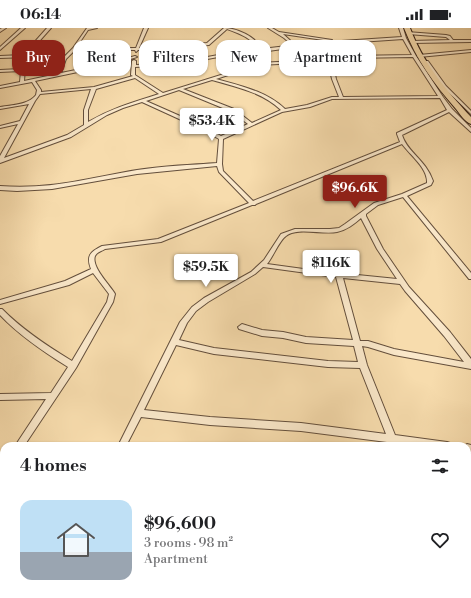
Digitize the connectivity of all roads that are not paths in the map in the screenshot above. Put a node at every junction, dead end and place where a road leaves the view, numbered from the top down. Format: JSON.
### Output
{"nodes":[{"id":1,"x":4,"y":28,"type":"edge"},
{"id":2,"x":23,"y":28,"type":"edge"},
{"id":3,"x":49,"y":28,"type":"edge"},
{"id":4,"x":95,"y":28,"type":"edge"},
{"id":5,"x":146,"y":28,"type":"edge"},
{"id":6,"x":226,"y":28,"type":"edge"},
{"id":7,"x":270,"y":28,"type":"edge"},
{"id":8,"x":401,"y":28,"type":"edge"},
{"id":9,"x":0,"y":31,"type":"edge"},
{"id":10,"x":299,"y":31,"type":"dead end"},
{"id":11,"x":280,"y":33,"type":"junction"},
{"id":12,"x":406,"y":33,"type":"edge"},
{"id":13,"x":296,"y":34,"type":"junction"},
{"id":14,"x":37,"y":40,"type":"edge"},
{"id":15,"x":80,"y":40,"type":"edge"},
{"id":16,"x":254,"y":40,"type":"edge"},
{"id":17,"x":288,"y":40,"type":"edge"},
{"id":18,"x":329,"y":40,"type":"edge"},
{"id":19,"x":367,"y":40,"type":"edge"},
{"id":20,"x":452,"y":41,"type":"junction"},
{"id":21,"x":412,"y":42,"type":"junction"},
{"id":22,"x":470,"y":42,"type":"edge"},
{"id":23,"x":1,"y":47,"type":"edge"},
{"id":24,"x":279,"y":47,"type":"edge"},
{"id":25,"x":279,"y":48,"type":"edge"},
{"id":26,"x":131,"y":49,"type":"edge"},
{"id":27,"x":136,"y":49,"type":"junction"},
{"id":28,"x":273,"y":49,"type":"joint"},
{"id":29,"x":73,"y":50,"type":"edge"},
{"id":30,"x":470,"y":51,"type":"edge"},
{"id":31,"x":418,"y":54,"type":"junction"},
{"id":32,"x":430,"y":54,"type":"junction"},
{"id":33,"x":12,"y":56,"type":"edge"},
{"id":34,"x":216,"y":56,"type":"edge"},
{"id":35,"x":376,"y":56,"type":"edge"},
{"id":36,"x":0,"y":57,"type":"edge"},
{"id":37,"x":65,"y":57,"type":"edge"},
{"id":38,"x":135,"y":57,"type":"junction"},
{"id":39,"x":279,"y":63,"type":"edge"},
{"id":40,"x":133,"y":66,"type":"junction"},
{"id":41,"x":12,"y":70,"type":"edge"},
{"id":42,"x":0,"y":71,"type":"edge"},
{"id":43,"x":65,"y":73,"type":"edge"},
{"id":44,"x":22,"y":76,"type":"edge"},
{"id":45,"x":50,"y":76,"type":"edge"},
{"id":46,"x":334,"y":76,"type":"edge"},
{"id":47,"x":135,"y":77,"type":"junction"},
{"id":48,"x":213,"y":79,"type":"junction"},
{"id":49,"x":33,"y":80,"type":"junction"},
{"id":50,"x":22,"y":82,"type":"junction"},
{"id":51,"x":0,"y":87,"type":"edge"},
{"id":52,"x":94,"y":88,"type":"junction"},
{"id":53,"x":179,"y":89,"type":"junction"},
{"id":54,"x":39,"y":93,"type":"junction"},
{"id":55,"x":162,"y":94,"type":"junction"},
{"id":56,"x":341,"y":97,"type":"junction"},
{"id":57,"x":441,"y":98,"type":"junction"},
{"id":58,"x":141,"y":100,"type":"junction"},
{"id":59,"x":33,"y":101,"type":"junction"},
{"id":60,"x":0,"y":108,"type":"edge"},
{"id":61,"x":284,"y":110,"type":"junction"},
{"id":62,"x":450,"y":110,"type":"junction"},
{"id":63,"x":471,"y":113,"type":"edge"},
{"id":64,"x":22,"y":122,"type":"junction"},
{"id":65,"x":471,"y":122,"type":"edge"},
{"id":66,"x":252,"y":124,"type":"junction"},
{"id":67,"x":86,"y":126,"type":"junction"},
{"id":68,"x":0,"y":127,"type":"edge"},
{"id":69,"x":471,"y":131,"type":"edge"},
{"id":70,"x":220,"y":138,"type":"junction"},
{"id":71,"x":403,"y":142,"type":"junction"},
{"id":72,"x":0,"y":161,"type":"edge"},
{"id":73,"x":219,"y":164,"type":"junction"},
{"id":74,"x":0,"y":188,"type":"edge"},
{"id":75,"x":404,"y":195,"type":"junction"},
{"id":76,"x":253,"y":204,"type":"junction"},
{"id":77,"x":363,"y":213,"type":"junction"},
{"id":78,"x":261,"y":265,"type":"junction"},
{"id":79,"x":94,"y":270,"type":"junction"},
{"id":80,"x":339,"y":275,"type":"junction"},
{"id":81,"x":471,"y":276,"type":"edge"},
{"id":82,"x":402,"y":282,"type":"junction"},
{"id":83,"x":0,"y":302,"type":"edge"},
{"id":84,"x":0,"y":311,"type":"edge"},
{"id":85,"x":242,"y":327,"type":"dead end"},
{"id":86,"x":174,"y":342,"type":"junction"},
{"id":87,"x":357,"y":343,"type":"junction"},
{"id":88,"x":363,"y":365,"type":"junction"},
{"id":89,"x":471,"y":365,"type":"edge"},
{"id":90,"x":73,"y":366,"type":"junction"},
{"id":91,"x":53,"y":396,"type":"junction"},
{"id":92,"x":0,"y":397,"type":"edge"},
{"id":93,"x":138,"y":413,"type":"junction"},
{"id":94,"x":392,"y":439,"type":"junction"},
{"id":95,"x":21,"y":442,"type":"edge"},
{"id":96,"x":124,"y":442,"type":"edge"},
{"id":97,"x":416,"y":442,"type":"edge"}],
"edges":[{"from":1,"to":9,"type":"street"},
{"from":2,"to":23,"type":"street"},
{"from":3,"to":14,"type":"street"},
{"from":4,"to":15,"type":"street"},
{"from":5,"to":27,"type":"street"},
{"from":6,"to":16,"type":"street"},
{"from":6,"to":27,"type":"street"},
{"from":7,"to":11,"type":"street"},
{"from":8,"to":12,"type":"street"},
{"from":10,"to":13,"type":"street"},
{"from":11,"to":13,"type":"street"},
{"from":11,"to":17,"type":"street"},
{"from":12,"to":19,"type":"street"},
{"from":12,"to":20,"type":"street"},
{"from":12,"to":21,"type":"main road"},
{"from":12,"to":31,"type":"street"},
{"from":13,"to":18,"type":"street"},
{"from":20,"to":21,"type":"street"},
{"from":20,"to":22,"type":"street"},
{"from":21,"to":31,"type":"main road"},
{"from":24,"to":28,"type":"street"},
{"from":25,"to":28,"type":"street"},
{"from":26,"to":27,"type":"street"},
{"from":27,"to":38,"type":"street"},
{"from":29,"to":37,"type":"street"},
{"from":30,"to":32,"type":"street"},
{"from":31,"to":32,"type":"street"},
{"from":31,"to":32,"type":"street"},
{"from":31,"to":35,"type":"street"},
{"from":31,"to":57,"type":"street"},
{"from":31,"to":63,"type":"street"},
{"from":31,"to":65,"type":"main road"},
{"from":33,"to":36,"type":"street"},
{"from":34,"to":40,"type":"street"},
{"from":38,"to":40,"type":"street"},
{"from":38,"to":43,"type":"street"},
{"from":39,"to":48,"type":"street"},
{"from":40,"to":47,"type":"street"},
{"from":41,"to":42,"type":"street"},
{"from":44,"to":50,"type":"street"},
{"from":45,"to":49,"type":"street"},
{"from":46,"to":56,"type":"street"},
{"from":47,"to":52,"type":"street"},
{"from":47,"to":55,"type":"street"},
{"from":48,"to":53,"type":"street"},
{"from":48,"to":61,"type":"street"},
{"from":49,"to":50,"type":"street"},
{"from":49,"to":54,"type":"street"},
{"from":50,"to":51,"type":"street"},
{"from":52,"to":54,"type":"street"},
{"from":52,"to":67,"type":"street"},
{"from":53,"to":55,"type":"street"},
{"from":53,"to":66,"type":"street"},
{"from":54,"to":59,"type":"street"},
{"from":55,"to":58,"type":"street"},
{"from":56,"to":57,"type":"street"},
{"from":56,"to":61,"type":"street"},
{"from":57,"to":62,"type":"street"},
{"from":58,"to":67,"type":"street"},
{"from":58,"to":70,"type":"street"},
{"from":59,"to":60,"type":"street"},
{"from":59,"to":64,"type":"street"},
{"from":61,"to":66,"type":"street"},
{"from":62,"to":69,"type":"street"},
{"from":62,"to":71,"type":"street"},
{"from":64,"to":68,"type":"street"},
{"from":64,"to":72,"type":"street"},
{"from":66,"to":70,"type":"street"},
{"from":67,"to":72,"type":"street"},
{"from":70,"to":73,"type":"street"},
{"from":71,"to":75,"type":"street"},
{"from":71,"to":76,"type":"street"},
{"from":73,"to":74,"type":"street"},
{"from":73,"to":76,"type":"street"},
{"from":75,"to":77,"type":"street"},
{"from":75,"to":81,"type":"street"},
{"from":76,"to":79,"type":"street"},
{"from":77,"to":78,"type":"street"},
{"from":77,"to":82,"type":"street"},
{"from":78,"to":80,"type":"street"},
{"from":78,"to":86,"type":"street"},
{"from":79,"to":83,"type":"street"},
{"from":79,"to":90,"type":"street"},
{"from":80,"to":82,"type":"street"},
{"from":80,"to":87,"type":"street"},
{"from":82,"to":89,"type":"street"},
{"from":84,"to":90,"type":"street"},
{"from":85,"to":87,"type":"street"},
{"from":86,"to":88,"type":"street"},
{"from":86,"to":93,"type":"street"},
{"from":87,"to":88,"type":"street"},
{"from":87,"to":89,"type":"street"},
{"from":88,"to":94,"type":"street"},
{"from":90,"to":91,"type":"street"},
{"from":91,"to":92,"type":"street"},
{"from":91,"to":95,"type":"street"},
{"from":93,"to":94,"type":"street"},
{"from":93,"to":96,"type":"street"},
{"from":94,"to":97,"type":"street"}]}
